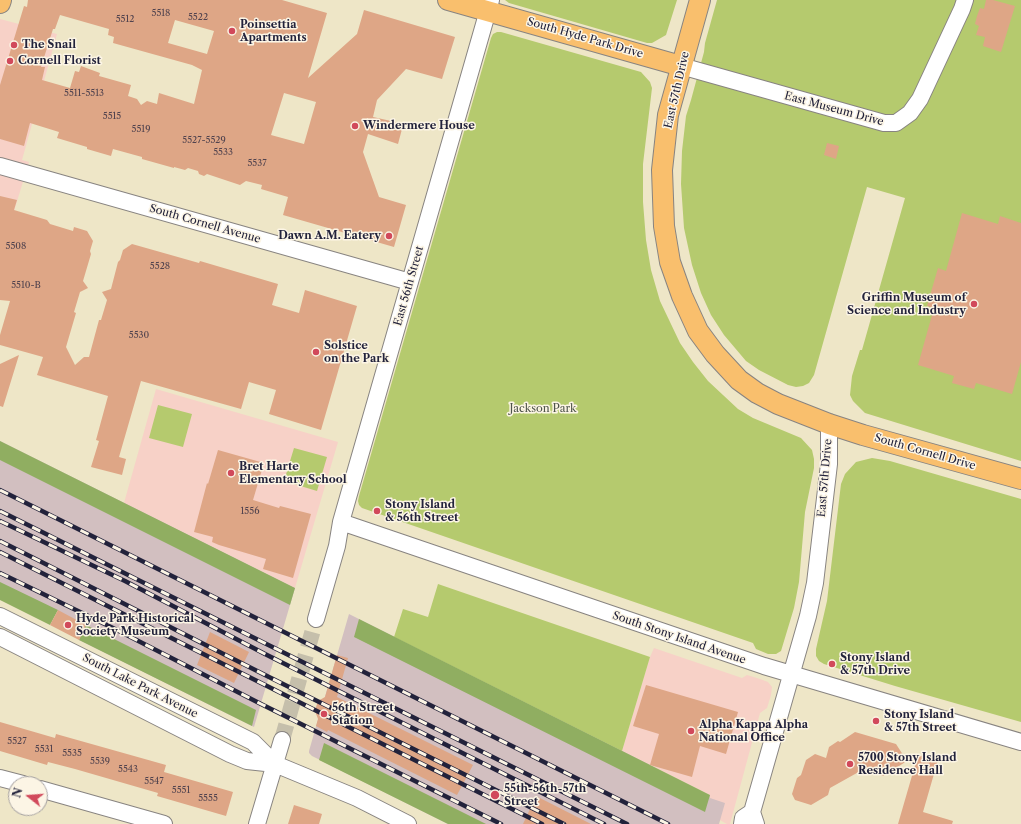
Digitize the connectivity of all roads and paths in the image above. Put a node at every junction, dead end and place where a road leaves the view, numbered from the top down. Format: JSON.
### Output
{"nodes":[{"id":1,"x":1,"y":0,"type":"edge"},
{"id":2,"x":448,"y":0,"type":"edge"},
{"id":3,"x":700,"y":0,"type":"edge"},
{"id":4,"x":965,"y":0,"type":"edge"},
{"id":5,"x":0,"y":3,"type":"edge"},
{"id":6,"x":489,"y":6,"type":"edge"},
{"id":7,"x":681,"y":66,"type":"junction"},
{"id":8,"x":0,"y":166,"type":"edge"},
{"id":9,"x":410,"y":282,"type":"junction"},
{"id":10,"x":829,"y":424,"type":"junction"},
{"id":11,"x":1021,"y":479,"type":"edge"},
{"id":12,"x":341,"y":522,"type":"junction"},
{"id":13,"x":0,"y":616,"type":"edge"},
{"id":14,"x":316,"y":619,"type":"tunnel mouth"},
{"id":15,"x":0,"y":637,"type":"edge"},
{"id":16,"x":790,"y":675,"type":"junction"},
{"id":17,"x":282,"y":740,"type":"tunnel mouth"},
{"id":18,"x":1021,"y":742,"type":"edge"},
{"id":19,"x":275,"y":764,"type":"junction"},
{"id":20,"x":48,"y":791,"type":"edge"},
{"id":21,"x":754,"y":818,"type":"edge"},
{"id":22,"x":164,"y":824,"type":"edge"},
{"id":23,"x":257,"y":824,"type":"edge"},
{"id":24,"x":408,"y":824,"type":"edge"},
{"id":25,"x":742,"y":824,"type":"edge"}],
"edges":[{"from":1,"to":5,"type":"main road"},
{"from":2,"to":6,"type":"main road","name":"South Hyde Park Drive"},
{"from":3,"to":7,"type":"main road","name":"East 57th Drive"},
{"from":4,"to":7,"type":"street","name":"East Museum Drive"},
{"from":6,"to":7,"type":"main road","name":"South Hyde Park Drive"},
{"from":6,"to":9,"type":"street","name":"East 56th Street"},
{"from":7,"to":10,"type":"main road","name":"East 57th Drive"},
{"from":8,"to":9,"type":"street","name":"South Cornell Avenue"},
{"from":9,"to":12,"type":"street","name":"East 56th Street"},
{"from":10,"to":11,"type":"main road","name":"South Cornell Drive"},
{"from":10,"to":16,"type":"street","name":"East 57th Drive"},
{"from":12,"to":14,"type":"street","name":"East 56th Street"},
{"from":12,"to":16,"type":"street","name":"South Stony Island Avenue"},
{"from":13,"to":19,"type":"street","name":"South Lake Park Avenue"},
{"from":15,"to":19,"type":"street","name":"South Lake Park Avenue"},
{"from":16,"to":18,"type":"street","name":"South Stony Island Avenue"},
{"from":16,"to":21,"type":"street","name":"East 57th Drive"},
{"from":17,"to":19,"type":"street"},
{"from":19,"to":23,"type":"street"},
{"from":19,"to":24,"type":"street","name":"South Lake Park Avenue"},
{"from":20,"to":22,"type":"street"},
{"from":21,"to":25,"type":"street"}]}
